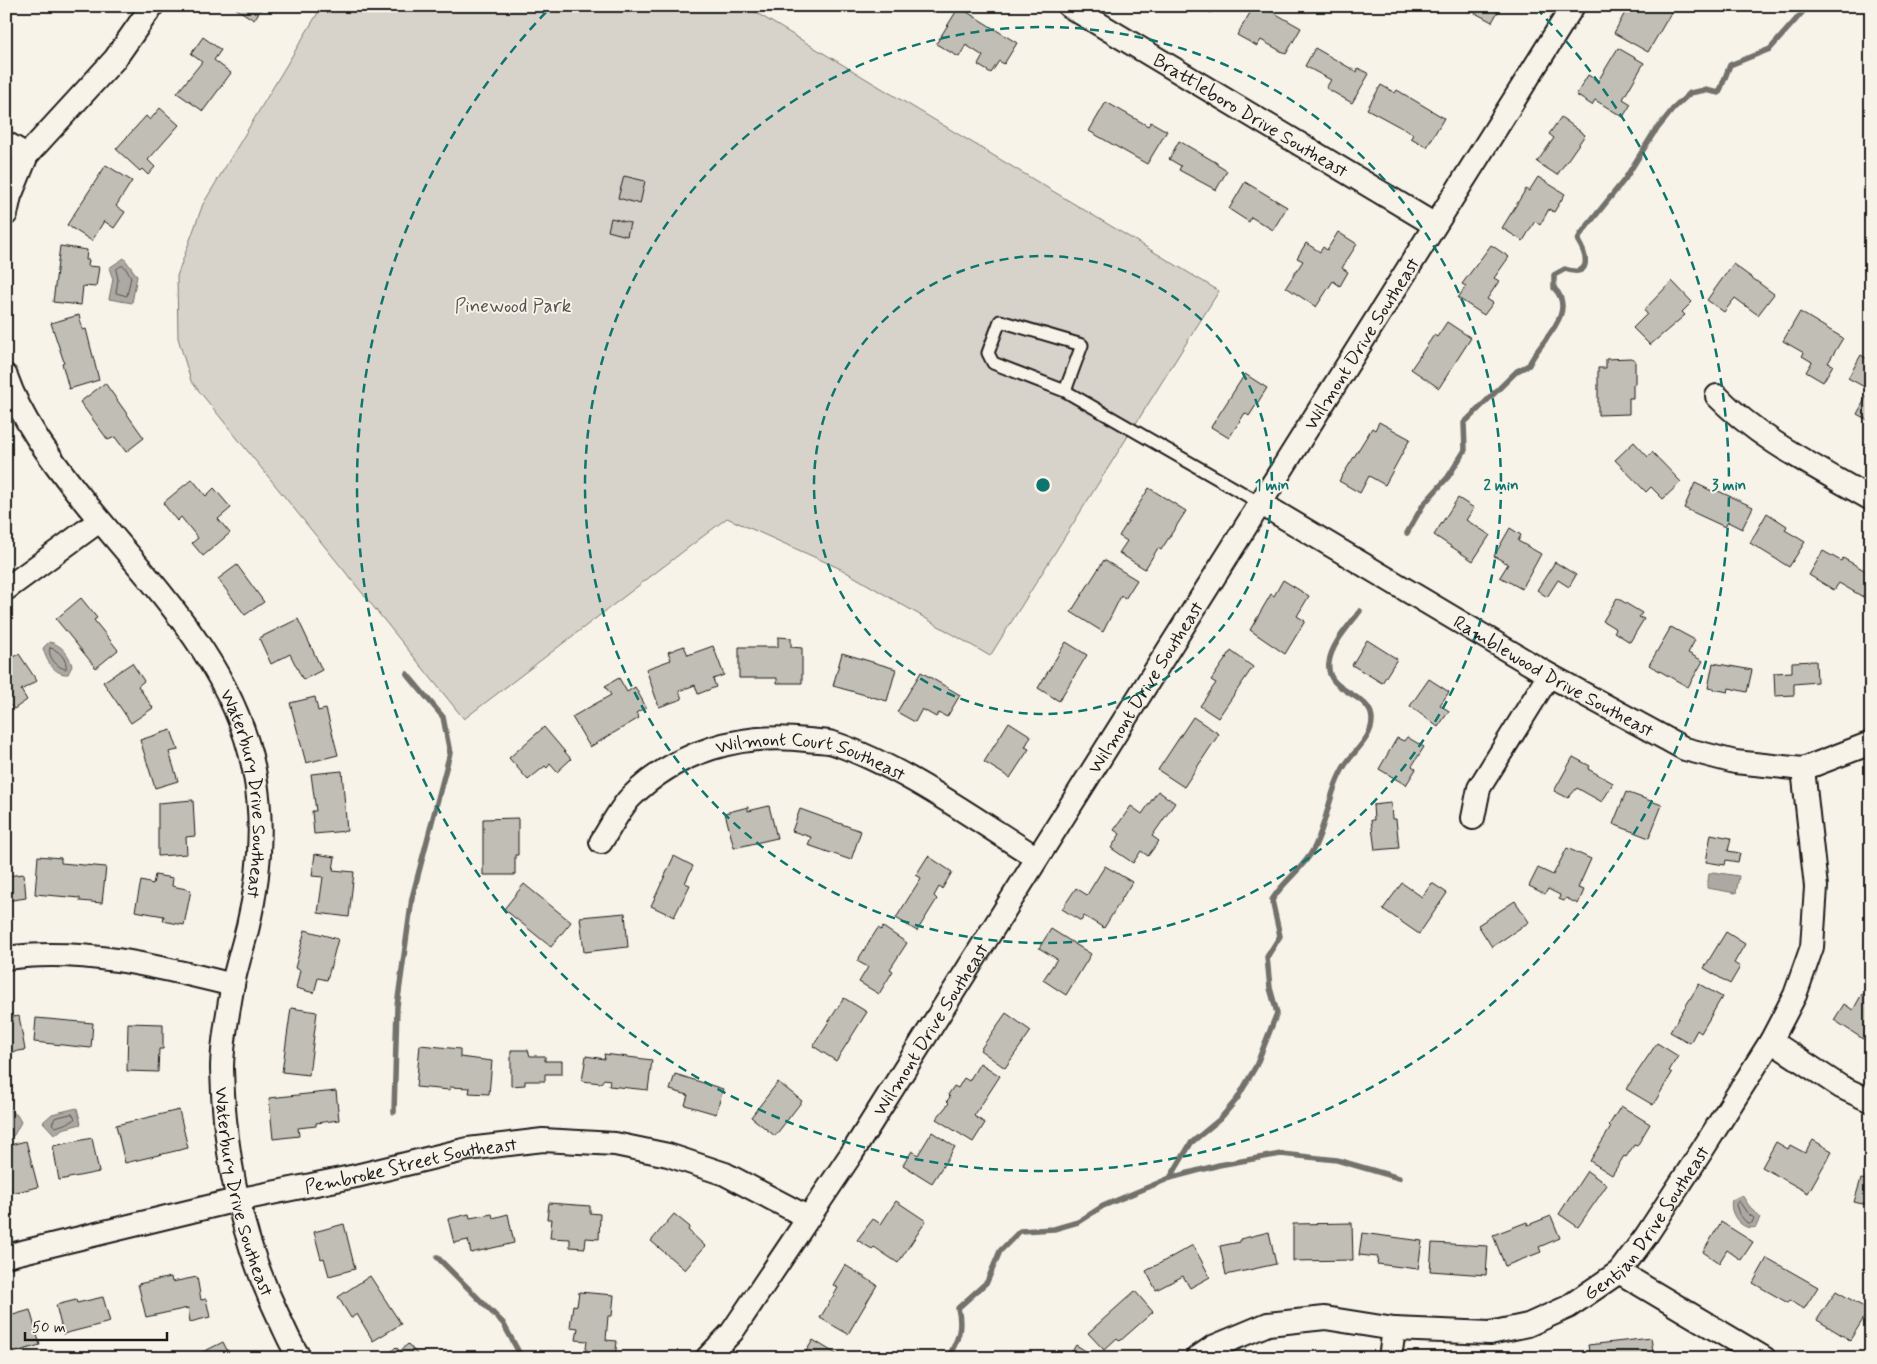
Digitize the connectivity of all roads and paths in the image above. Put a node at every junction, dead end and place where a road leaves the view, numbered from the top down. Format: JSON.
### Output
{"nodes":[{"id":1,"x":152,"y":6,"type":"edge"},
{"id":2,"x":1069,"y":6,"type":"edge"},
{"id":3,"x":1573,"y":6,"type":"edge"},
{"id":4,"x":6,"y":142,"type":"edge"},
{"id":5,"x":28,"y":155,"type":"junction"},
{"id":6,"x":6,"y":214,"type":"edge"},
{"id":7,"x":1435,"y":225,"type":"junction"},
{"id":8,"x":6,"y":376,"type":"edge"},
{"id":9,"x":1065,"y":391,"type":"junction"},
{"id":10,"x":1717,"y":396,"type":"dead end"},
{"id":11,"x":1871,"y":499,"type":"edge"},
{"id":12,"x":1260,"y":503,"type":"junction"},
{"id":13,"x":99,"y":521,"type":"junction"},
{"id":14,"x":6,"y":589,"type":"edge"},
{"id":15,"x":1550,"y":675,"type":"junction"},
{"id":16,"x":1871,"y":743,"type":"edge"},
{"id":17,"x":1803,"y":769,"type":"junction"},
{"id":18,"x":1473,"y":818,"type":"dead end"},
{"id":19,"x":601,"y":842,"type":"dead end"},
{"id":20,"x":1037,"y":858,"type":"junction"},
{"id":21,"x":6,"y":958,"type":"edge"},
{"id":22,"x":233,"y":985,"type":"junction"},
{"id":23,"x":1771,"y":1040,"type":"junction"},
{"id":24,"x":1871,"y":1101,"type":"edge"},
{"id":25,"x":237,"y":1200,"type":"junction"},
{"id":26,"x":807,"y":1217,"type":"junction"},
{"id":27,"x":6,"y":1256,"type":"edge"},
{"id":28,"x":1619,"y":1272,"type":"junction"},
{"id":29,"x":1394,"y":1329,"type":"junction"},
{"id":30,"x":300,"y":1358,"type":"edge"},
{"id":31,"x":707,"y":1358,"type":"edge"},
{"id":32,"x":1197,"y":1358,"type":"edge"},
{"id":33,"x":1390,"y":1358,"type":"edge"},
{"id":34,"x":1764,"y":1358,"type":"edge"}],
"edges":[{"from":1,"to":5,"type":"street"},
{"from":2,"to":7,"type":"street","name":"Brattleboro Drive Southeast"},
{"from":3,"to":7,"type":"street","name":"Wilmont Drive Southeast"},
{"from":4,"to":5,"type":"street"},
{"from":5,"to":6,"type":"street"},
{"from":7,"to":12,"type":"street","name":"Wilmont Drive Southeast"},
{"from":8,"to":13,"type":"street","name":"Waterbury Drive Southeast"},
{"from":9,"to":9,"type":"lane"},
{"from":9,"to":12,"type":"lane"},
{"from":10,"to":11,"type":"street"},
{"from":12,"to":15,"type":"street","name":"Ramblewood Drive Southeast"},
{"from":12,"to":20,"type":"street","name":"Wilmont Drive Southeast"},
{"from":13,"to":14,"type":"street"},
{"from":13,"to":22,"type":"street","name":"Waterbury Drive Southeast"},
{"from":15,"to":17,"type":"street","name":"Ramblewood Drive Southeast"},
{"from":15,"to":18,"type":"street"},
{"from":16,"to":17,"type":"street","name":"Ramblewood Drive Southeast"},
{"from":17,"to":23,"type":"street","name":"Gentian Drive Southeast"},
{"from":19,"to":20,"type":"street","name":"Wilmont Court Southeast"},
{"from":20,"to":26,"type":"street","name":"Wilmont Drive Southeast"},
{"from":21,"to":22,"type":"street"},
{"from":22,"to":25,"type":"street","name":"Waterbury Drive Southeast"},
{"from":23,"to":24,"type":"street"},
{"from":23,"to":28,"type":"street","name":"Gentian Drive Southeast"},
{"from":25,"to":26,"type":"street","name":"Pembroke Street Southeast"},
{"from":25,"to":27,"type":"street","name":"Pembroke Street Southeast"},
{"from":25,"to":30,"type":"street","name":"Waterbury Drive Southeast"},
{"from":26,"to":31,"type":"street","name":"Wilmont Drive Southeast"},
{"from":28,"to":29,"type":"street","name":"Gentian Drive Southeast"},
{"from":28,"to":34,"type":"street"},
{"from":29,"to":32,"type":"street","name":"Gentian Drive Southeast"},
{"from":29,"to":33,"type":"street"}]}
